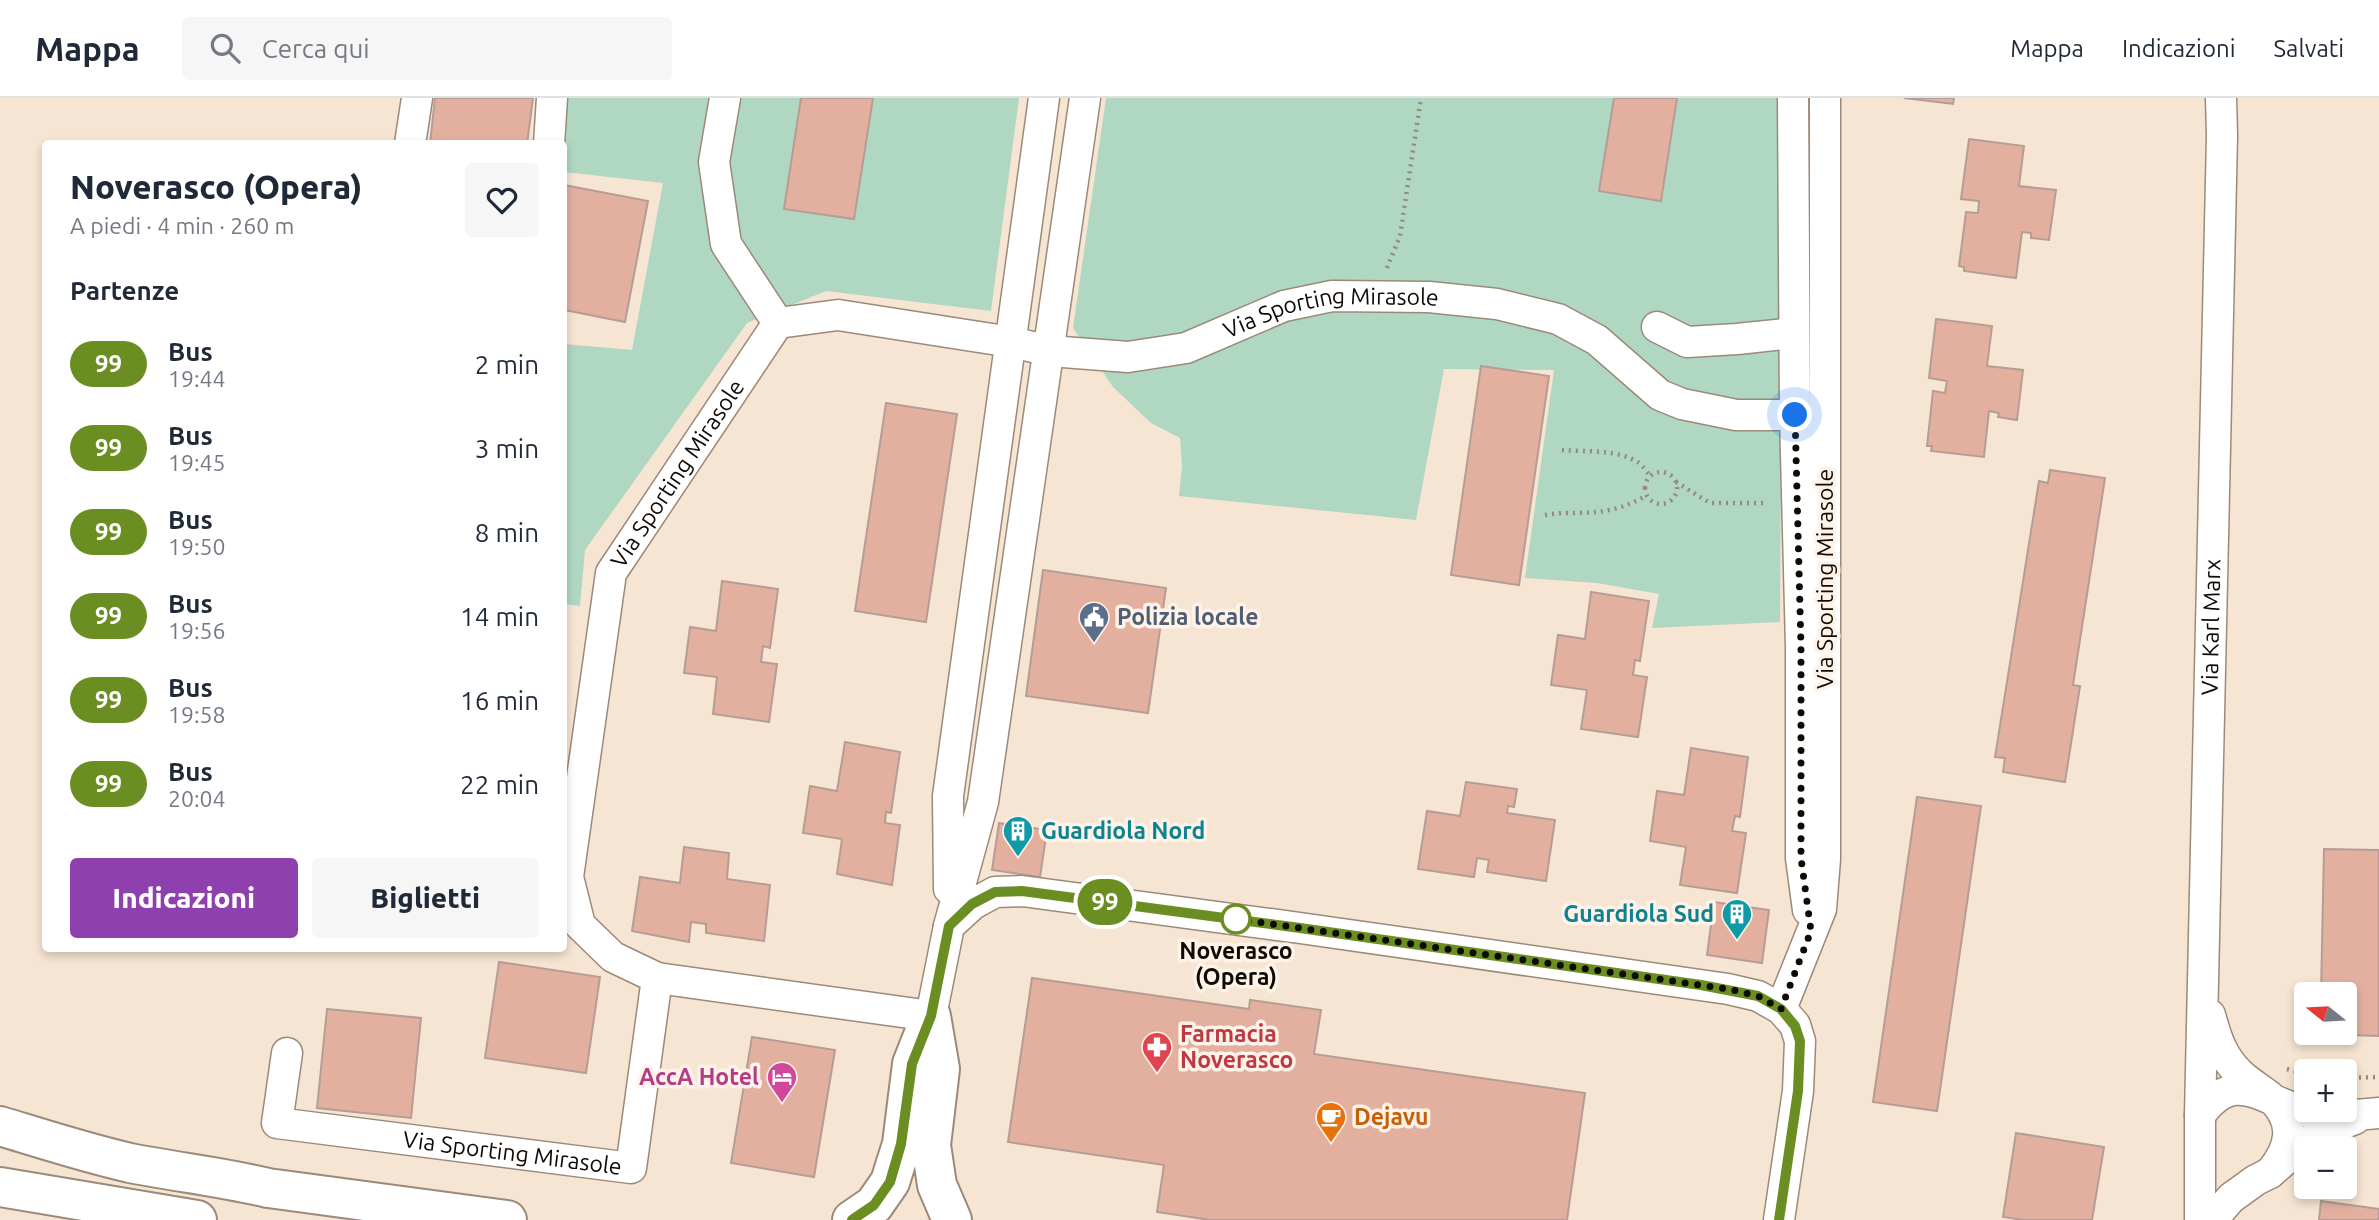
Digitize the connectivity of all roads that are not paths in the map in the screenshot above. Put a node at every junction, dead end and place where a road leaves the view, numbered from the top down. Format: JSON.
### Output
{"nodes":[{"id":1,"x":417,"y":98,"type":"edge"},
{"id":2,"x":552,"y":98,"type":"edge"},
{"id":3,"x":724,"y":98,"type":"edge"},
{"id":4,"x":1044,"y":98,"type":"edge"},
{"id":5,"x":1085,"y":98,"type":"edge"},
{"id":6,"x":1793,"y":98,"type":"edge"},
{"id":7,"x":1825,"y":98,"type":"edge"},
{"id":8,"x":2221,"y":98,"type":"edge"},
{"id":9,"x":411,"y":140,"type":"edge"},
{"id":10,"x":549,"y":140,"type":"edge"},
{"id":11,"x":778,"y":323,"type":"junction"},
{"id":12,"x":1657,"y":327,"type":"dead end"},
{"id":13,"x":1794,"y":333,"type":"junction"},
{"id":14,"x":1011,"y":342,"type":"junction"},
{"id":15,"x":1050,"y":351,"type":"junction"},
{"id":16,"x":1795,"y":415,"type":"junction"},
{"id":17,"x":949,"y":926,"type":"junction"},
{"id":18,"x":1811,"y":931,"type":"junction"},
{"id":19,"x":657,"y":978,"type":"junction"},
{"id":20,"x":2204,"y":993,"type":"junction"},
{"id":21,"x":1781,"y":1009,"type":"junction"},
{"id":22,"x":931,"y":1016,"type":"junction"},
{"id":23,"x":287,"y":1052,"type":"dead end"},
{"id":24,"x":2270,"y":1097,"type":"junction"},
{"id":25,"x":2372,"y":1114,"type":"edge"},
{"id":26,"x":2200,"y":1115,"type":"junction"},
{"id":27,"x":0,"y":1126,"type":"edge"},
{"id":28,"x":2201,"y":1156,"type":"junction"},
{"id":29,"x":2263,"y":1176,"type":"junction"},
{"id":30,"x":0,"y":1187,"type":"edge"},
{"id":31,"x":177,"y":1218,"type":"edge"},
{"id":32,"x":507,"y":1220,"type":"edge"},
{"id":33,"x":852,"y":1220,"type":"edge"},
{"id":34,"x":952,"y":1220,"type":"edge"},
{"id":35,"x":1779,"y":1220,"type":"edge"},
{"id":36,"x":2200,"y":1220,"type":"edge"},
{"id":37,"x":2212,"y":1220,"type":"edge"}],
"edges":[{"from":1,"to":9,"type":"street"},
{"from":2,"to":10,"type":"street"},
{"from":3,"to":11,"type":"street"},
{"from":4,"to":14,"type":"street"},
{"from":5,"to":15,"type":"street"},
{"from":6,"to":13,"type":"street","name":"Via Sporting Mirasole"},
{"from":7,"to":18,"type":"street","name":"Via Sporting Mirasole"},
{"from":8,"to":20,"type":"street","name":"Via Karl Marx"},
{"from":11,"to":14,"type":"street","name":"Via Sporting Mirasole"},
{"from":11,"to":19,"type":"street","name":"Via Sporting Mirasole"},
{"from":12,"to":13,"type":"street"},
{"from":13,"to":16,"type":"street","name":"Via Sporting Mirasole"},
{"from":14,"to":15,"type":"street","name":"Via Sporting Mirasole"},
{"from":14,"to":17,"type":"street"},
{"from":15,"to":16,"type":"street","name":"Via Sporting Mirasole"},
{"from":15,"to":17,"type":"street"},
{"from":16,"to":18,"type":"street","name":"Via Sporting Mirasole"},
{"from":17,"to":21,"type":"street"},
{"from":17,"to":22,"type":"street"},
{"from":18,"to":21,"type":"street","name":"Via Sporting Mirasole"},
{"from":19,"to":22,"type":"street"},
{"from":19,"to":23,"type":"street","name":"Via Sporting Mirasole"},
{"from":20,"to":24,"type":"street"},
{"from":20,"to":26,"type":"street","name":"Via Karl Marx"},
{"from":21,"to":35,"type":"street"},
{"from":22,"to":33,"type":"main road"},
{"from":22,"to":34,"type":"main road"},
{"from":24,"to":25,"type":"street"},
{"from":24,"to":26,"type":"street"},
{"from":24,"to":29,"type":"street"},
{"from":25,"to":29,"type":"street"},
{"from":26,"to":28,"type":"street","name":"Via Karl Marx"},
{"from":27,"to":32,"type":"main road"},
{"from":28,"to":29,"type":"street"},
{"from":28,"to":36,"type":"street","name":"Via Karl Marx"},
{"from":29,"to":37,"type":"street"},
{"from":30,"to":31,"type":"main road"}]}
